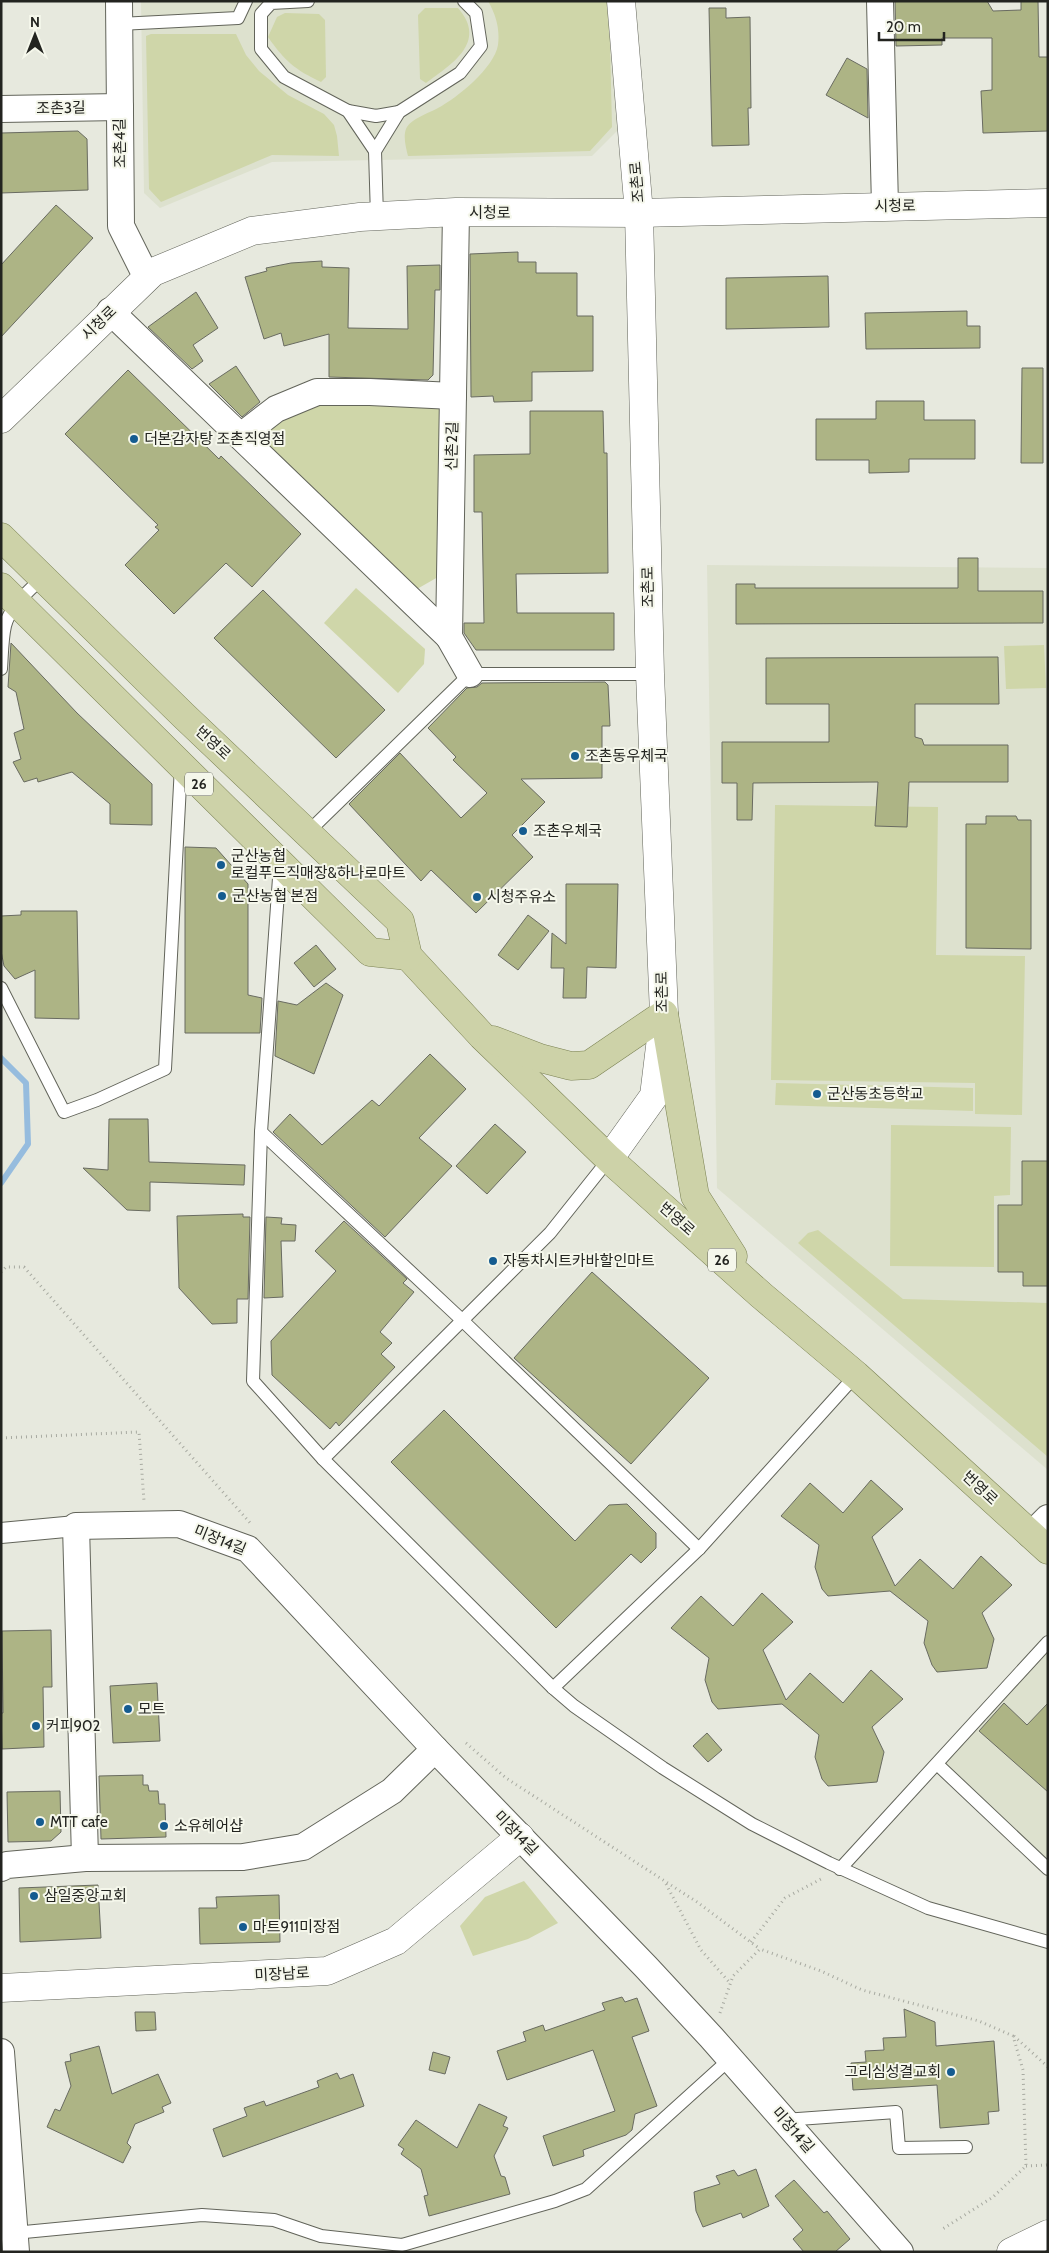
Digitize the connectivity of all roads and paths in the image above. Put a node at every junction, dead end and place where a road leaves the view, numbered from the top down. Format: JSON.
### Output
{"nodes":[{"id":1,"x":308,"y":1,"type":"edge"},
{"id":2,"x":464,"y":1,"type":"edge"},
{"id":3,"x":621,"y":1,"type":"edge"},
{"id":4,"x":880,"y":1,"type":"edge"},
{"id":5,"x":246,"y":2,"type":"edge"},
{"id":6,"x":119,"y":13,"type":"edge"},
{"id":7,"x":261,"y":14,"type":"junction"},
{"id":8,"x":120,"y":107,"type":"junction"},
{"id":9,"x":1,"y":108,"type":"edge"},
{"id":10,"x":348,"y":111,"type":"junction"},
{"id":11,"x":399,"y":112,"type":"junction"},
{"id":12,"x":375,"y":151,"type":"junction"},
{"id":13,"x":1048,"y":203,"type":"edge"},
{"id":14,"x":885,"y":206,"type":"junction"},
{"id":15,"x":456,"y":212,"type":"junction"},
{"id":16,"x":640,"y":214,"type":"junction"},
{"id":17,"x":377,"y":216,"type":"junction"},
{"id":18,"x":147,"y":278,"type":"junction"},
{"id":19,"x":110,"y":311,"type":"junction"},
{"id":20,"x":453,"y":396,"type":"junction"},
{"id":21,"x":1,"y":419,"type":"edge"},
{"id":22,"x":241,"y":436,"type":"junction"},
{"id":23,"x":1,"y":538,"type":"edge"},
{"id":24,"x":43,"y":577,"type":"junction"},
{"id":25,"x":10,"y":595,"type":"edge"},
{"id":26,"x":449,"y":637,"type":"junction"},
{"id":27,"x":1,"y":668,"type":"edge"},
{"id":28,"x":470,"y":674,"type":"junction"},
{"id":29,"x":650,"y":674,"type":"junction"},
{"id":30,"x":181,"y":766,"type":"junction"},
{"id":31,"x":308,"y":832,"type":"junction"},
{"id":32,"x":280,"y":862,"type":"junction"},
{"id":33,"x":408,"y":956,"type":"junction"},
{"id":34,"x":1,"y":988,"type":"edge"},
{"id":35,"x":664,"y":1014,"type":"junction"},
{"id":36,"x":482,"y":1036,"type":"junction"},
{"id":37,"x":261,"y":1132,"type":"junction"},
{"id":38,"x":609,"y":1158,"type":"junction"},
{"id":39,"x":1,"y":1272,"type":"edge"},
{"id":40,"x":761,"y":1295,"type":"junction"},
{"id":41,"x":463,"y":1322,"type":"junction"},
{"id":42,"x":856,"y":1375,"type":"junction"},
{"id":43,"x":1,"y":1438,"type":"edge"},
{"id":44,"x":323,"y":1459,"type":"junction"},
{"id":45,"x":146,"y":1525,"type":"junction"},
{"id":46,"x":76,"y":1526,"type":"junction"},
{"id":47,"x":257,"y":1530,"type":"dead end"},
{"id":48,"x":1,"y":1533,"type":"edge"},
{"id":49,"x":1042,"y":1534,"type":"edge"},
{"id":50,"x":698,"y":1549,"type":"junction"},
{"id":51,"x":1048,"y":1642,"type":"edge"},
{"id":52,"x":553,"y":1688,"type":"junction"},
{"id":53,"x":462,"y":1741,"type":"dead end"},
{"id":54,"x":435,"y":1749,"type":"junction"},
{"id":55,"x":937,"y":1764,"type":"junction"},
{"id":56,"x":520,"y":1837,"type":"junction"},
{"id":57,"x":85,"y":1858,"type":"junction"},
{"id":58,"x":834,"y":1866,"type":"junction"},
{"id":59,"x":1,"y":1868,"type":"edge"},
{"id":60,"x":1048,"y":1869,"type":"edge"},
{"id":61,"x":665,"y":1882,"type":"junction"},
{"id":62,"x":750,"y":1942,"type":"junction"},
{"id":63,"x":1048,"y":1942,"type":"edge"},
{"id":64,"x":760,"y":1949,"type":"junction"},
{"id":65,"x":730,"y":1984,"type":"junction"},
{"id":66,"x":1,"y":1988,"type":"edge"},
{"id":67,"x":1014,"y":2036,"type":"junction"},
{"id":68,"x":711,"y":2037,"type":"junction"},
{"id":69,"x":1,"y":2052,"type":"edge"},
{"id":70,"x":730,"y":2059,"type":"junction"},
{"id":71,"x":1048,"y":2067,"type":"edge"},
{"id":72,"x":784,"y":2120,"type":"junction"},
{"id":73,"x":966,"y":2147,"type":"dead end"},
{"id":74,"x":1048,"y":2165,"type":"edge"},
{"id":75,"x":1026,"y":2166,"type":"junction"},
{"id":76,"x":941,"y":2230,"type":"dead end"},
{"id":77,"x":1048,"y":2234,"type":"edge"},
{"id":78,"x":15,"y":2242,"type":"edge"},
{"id":79,"x":900,"y":2252,"type":"edge"},
{"id":80,"x":1011,"y":2252,"type":"edge"}],
"edges":[{"from":1,"to":7,"type":"lane"},
{"from":2,"to":11,"type":"lane"},
{"from":3,"to":16,"type":"street","name":"조촌로"},
{"from":4,"to":14,"type":"street"},
{"from":5,"to":6,"type":"lane"},
{"from":5,"to":7,"type":"lane"},
{"from":6,"to":8,"type":"street","name":"조촌4길"},
{"from":7,"to":10,"type":"lane"},
{"from":8,"to":9,"type":"street","name":"조촌3길"},
{"from":8,"to":18,"type":"street","name":"조촌4길"},
{"from":10,"to":11,"type":"lane"},
{"from":10,"to":12,"type":"lane"},
{"from":11,"to":12,"type":"lane"},
{"from":12,"to":17,"type":"lane"},
{"from":13,"to":14,"type":"street","name":"시청로"},
{"from":14,"to":16,"type":"street","name":"시청로"},
{"from":15,"to":16,"type":"street","name":"시청로"},
{"from":15,"to":17,"type":"street","name":"시청로"},
{"from":15,"to":20,"type":"street","name":"신촌2길"},
{"from":16,"to":29,"type":"street","name":"조촌로"},
{"from":17,"to":18,"type":"street","name":"시청로"},
{"from":18,"to":19,"type":"street","name":"시청로"},
{"from":19,"to":21,"type":"street","name":"시청로"},
{"from":19,"to":22,"type":"street"},
{"from":20,"to":22,"type":"street"},
{"from":20,"to":26,"type":"street","name":"신촌2길"},
{"from":22,"to":26,"type":"street"},
{"from":23,"to":24,"type":"main road","name":"번영로","number":"26"},
{"from":24,"to":25,"type":"lane"},
{"from":24,"to":31,"type":"main road","name":"번영로","number":"26"},
{"from":25,"to":27,"type":"lane"},
{"from":25,"to":30,"type":"main road","number":"26"},
{"from":26,"to":28,"type":"street"},
{"from":28,"to":29,"type":"lane"},
{"from":28,"to":31,"type":"lane"},
{"from":29,"to":35,"type":"street","name":"조촌로"},
{"from":30,"to":32,"type":"main road","number":"26"},
{"from":30,"to":34,"type":"lane"},
{"from":31,"to":33,"type":"main road","name":"번영로","number":"26"},
{"from":32,"to":33,"type":"main road","number":"26"},
{"from":32,"to":37,"type":"lane"},
{"from":33,"to":36,"type":"main road","name":"번영로","number":"26"},
{"from":35,"to":36,"type":"main road"},
{"from":35,"to":38,"type":"street","name":"조촌로"},
{"from":35,"to":40,"type":"main road"},
{"from":36,"to":38,"type":"main road","name":"번영로","number":"26"},
{"from":37,"to":41,"type":"lane"},
{"from":37,"to":44,"type":"lane"},
{"from":38,"to":40,"type":"main road","name":"번영로","number":"26"},
{"from":38,"to":41,"type":"lane"},
{"from":39,"to":47,"type":"path"},
{"from":40,"to":42,"type":"main road","name":"번영로","number":"26"},
{"from":41,"to":44,"type":"lane"},
{"from":41,"to":50,"type":"lane"},
{"from":42,"to":49,"type":"main road","name":"번영로","number":"26"},
{"from":42,"to":50,"type":"lane"},
{"from":43,"to":45,"type":"path"},
{"from":44,"to":52,"type":"lane"},
{"from":45,"to":46,"type":"street","name":"미장14길"},
{"from":45,"to":54,"type":"street","name":"미장14길"},
{"from":46,"to":48,"type":"street"},
{"from":46,"to":57,"type":"street"},
{"from":50,"to":52,"type":"lane"},
{"from":51,"to":55,"type":"lane"},
{"from":52,"to":58,"type":"lane"},
{"from":53,"to":61,"type":"path"},
{"from":54,"to":56,"type":"street","name":"미장14길"},
{"from":54,"to":57,"type":"street"},
{"from":55,"to":58,"type":"lane"},
{"from":55,"to":60,"type":"lane"},
{"from":56,"to":66,"type":"street","name":"미장남로"},
{"from":56,"to":68,"type":"street","name":"미장14길"},
{"from":57,"to":59,"type":"street"},
{"from":58,"to":62,"type":"path"},
{"from":58,"to":63,"type":"lane"},
{"from":61,"to":62,"type":"path"},
{"from":61,"to":65,"type":"path"},
{"from":62,"to":64,"type":"path"},
{"from":64,"to":65,"type":"path"},
{"from":64,"to":67,"type":"path"},
{"from":65,"to":68,"type":"path"},
{"from":67,"to":71,"type":"path"},
{"from":67,"to":75,"type":"path"},
{"from":68,"to":70,"type":"street","name":"미장14길"},
{"from":69,"to":78,"type":"street"},
{"from":70,"to":72,"type":"street","name":"미장14길"},
{"from":70,"to":78,"type":"lane"},
{"from":72,"to":73,"type":"lane"},
{"from":72,"to":79,"type":"street","name":"미장14길"},
{"from":74,"to":75,"type":"path"},
{"from":75,"to":76,"type":"path"},
{"from":77,"to":80,"type":"street"}]}
